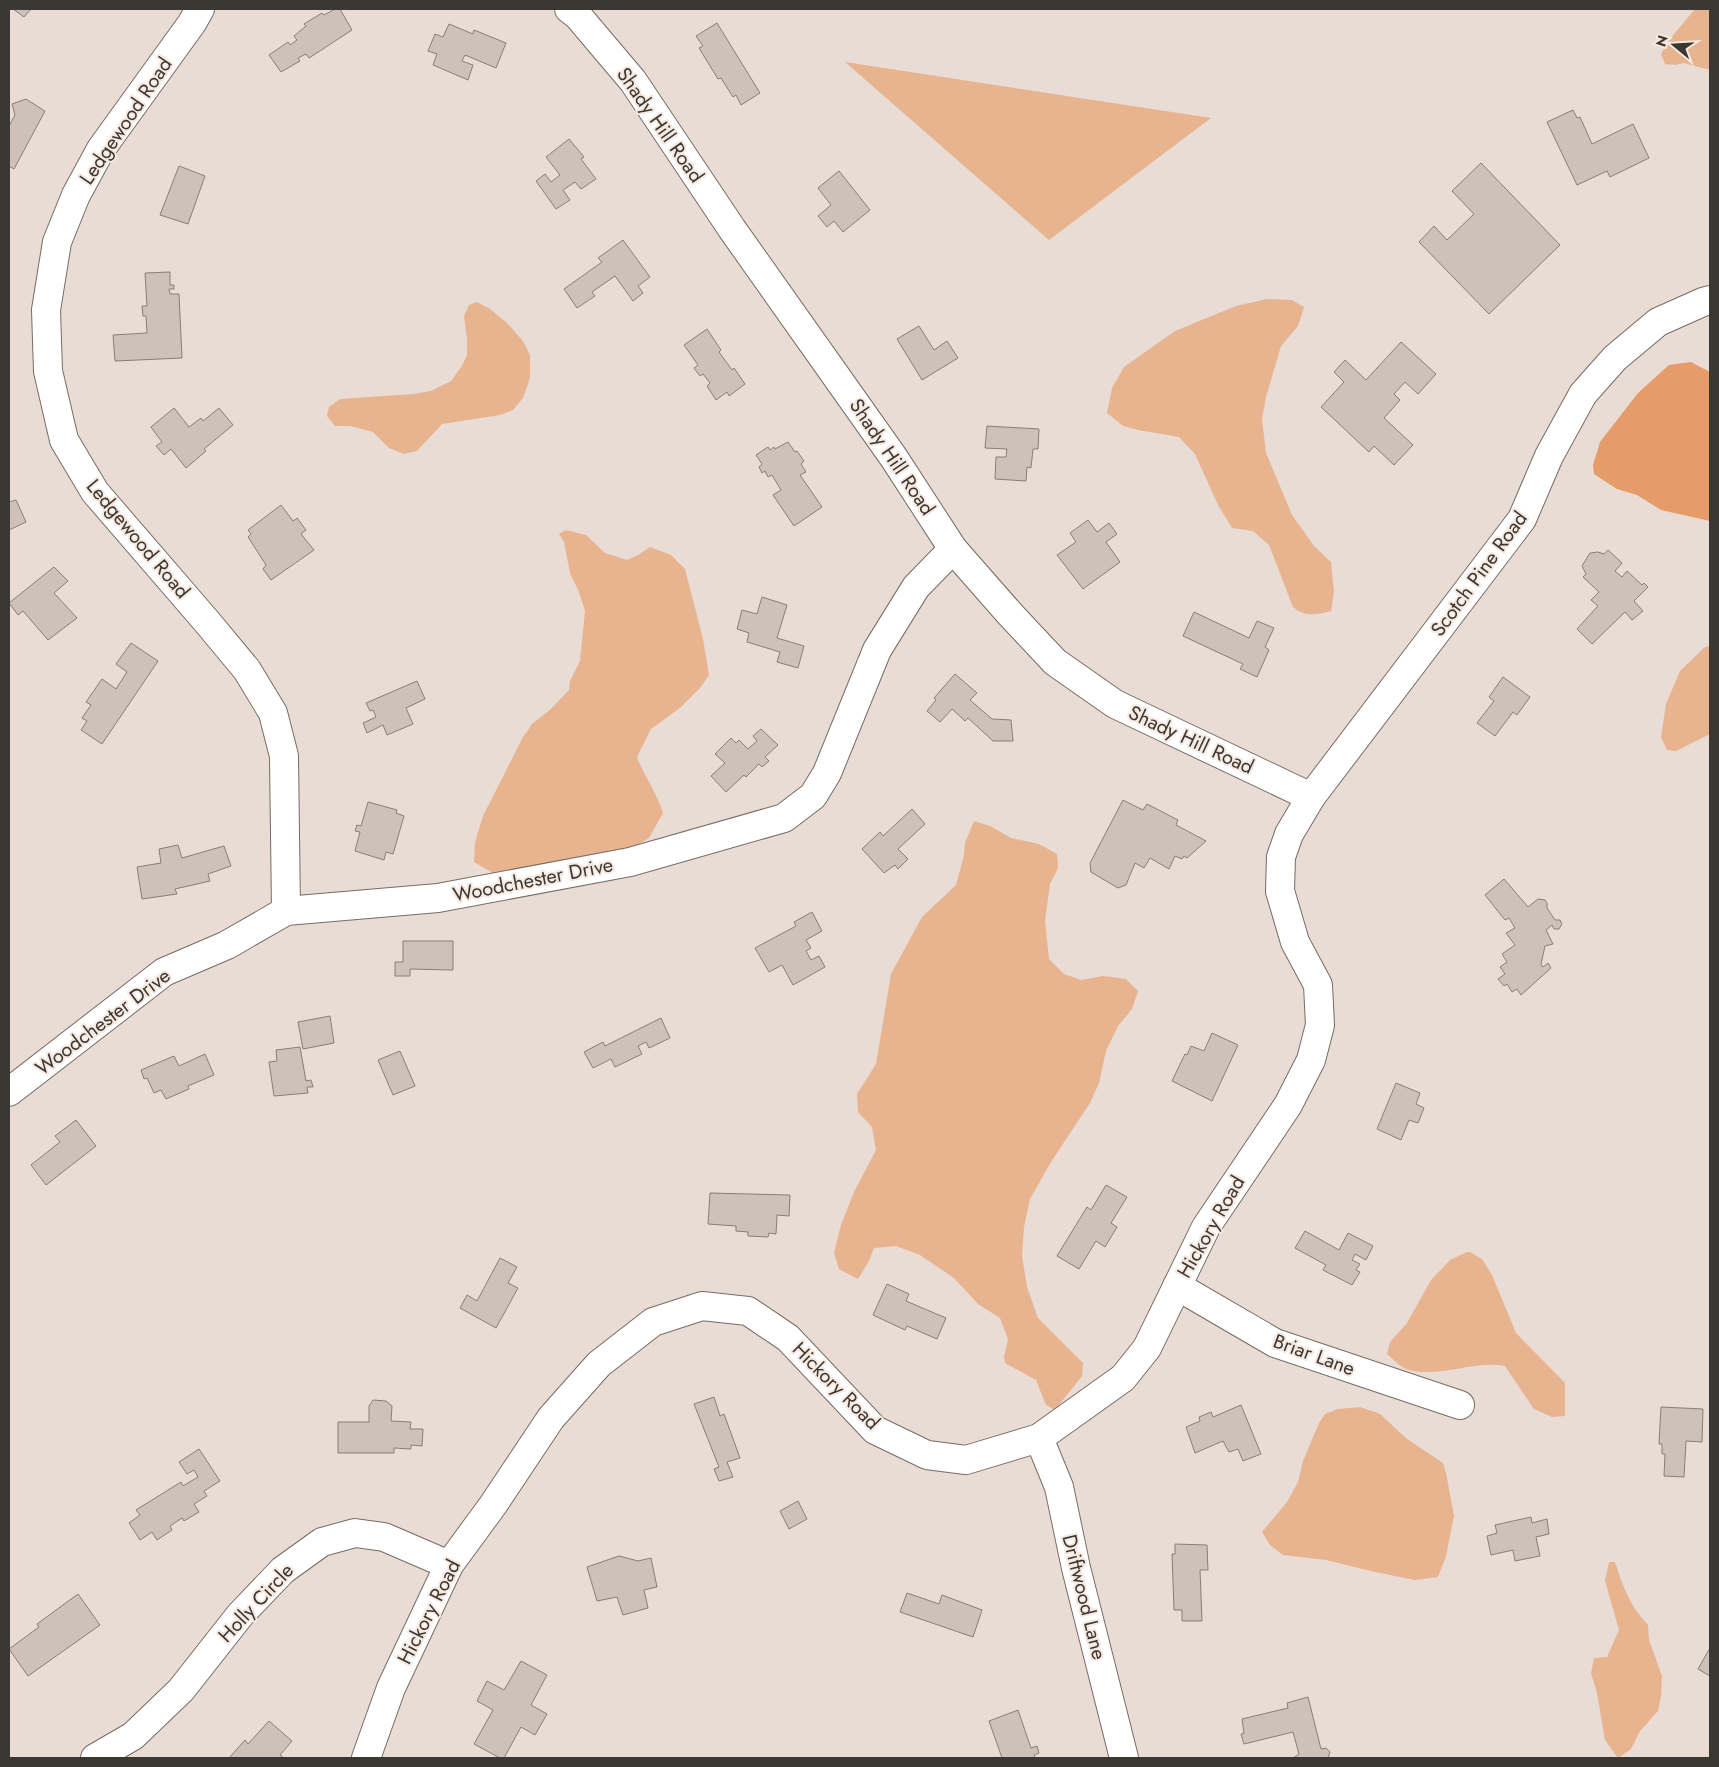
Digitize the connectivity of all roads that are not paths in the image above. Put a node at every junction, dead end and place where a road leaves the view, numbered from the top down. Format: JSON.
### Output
{"nodes":[{"id":1,"x":200,"y":9,"type":"edge"},
{"id":2,"x":569,"y":9,"type":"edge"},
{"id":3,"x":1710,"y":300,"type":"edge"},
{"id":4,"x":954,"y":549,"type":"junction"},
{"id":5,"x":1311,"y":797,"type":"junction"},
{"id":6,"x":286,"y":910,"type":"junction"},
{"id":7,"x":9,"y":1092,"type":"edge"},
{"id":8,"x":1177,"y":1286,"type":"junction"},
{"id":9,"x":1460,"y":1404,"type":"dead end"},
{"id":10,"x":1039,"y":1438,"type":"junction"},
{"id":11,"x":449,"y":1566,"type":"junction"},
{"id":12,"x":95,"y":1758,"type":"edge"},
{"id":13,"x":366,"y":1758,"type":"edge"},
{"id":14,"x":1124,"y":1758,"type":"edge"}],
"edges":[{"from":1,"to":6,"type":"street","name":"Ledgewood Road"},
{"from":2,"to":4,"type":"street","name":"Shady Hill Road"},
{"from":3,"to":5,"type":"street","name":"Scotch Pine Road"},
{"from":4,"to":5,"type":"street","name":"Shady Hill Road"},
{"from":4,"to":6,"type":"street","name":"Woodchester Drive"},
{"from":5,"to":8,"type":"street","name":"Hickory Road"},
{"from":6,"to":7,"type":"street","name":"Woodchester Drive"},
{"from":8,"to":9,"type":"street","name":"Briar Lane"},
{"from":8,"to":10,"type":"street","name":"Hickory Road"},
{"from":10,"to":11,"type":"street","name":"Hickory Road"},
{"from":10,"to":14,"type":"street","name":"Driftwood Lane"},
{"from":11,"to":12,"type":"street","name":"Holly Circle"},
{"from":11,"to":13,"type":"street","name":"Hickory Road"}]}
